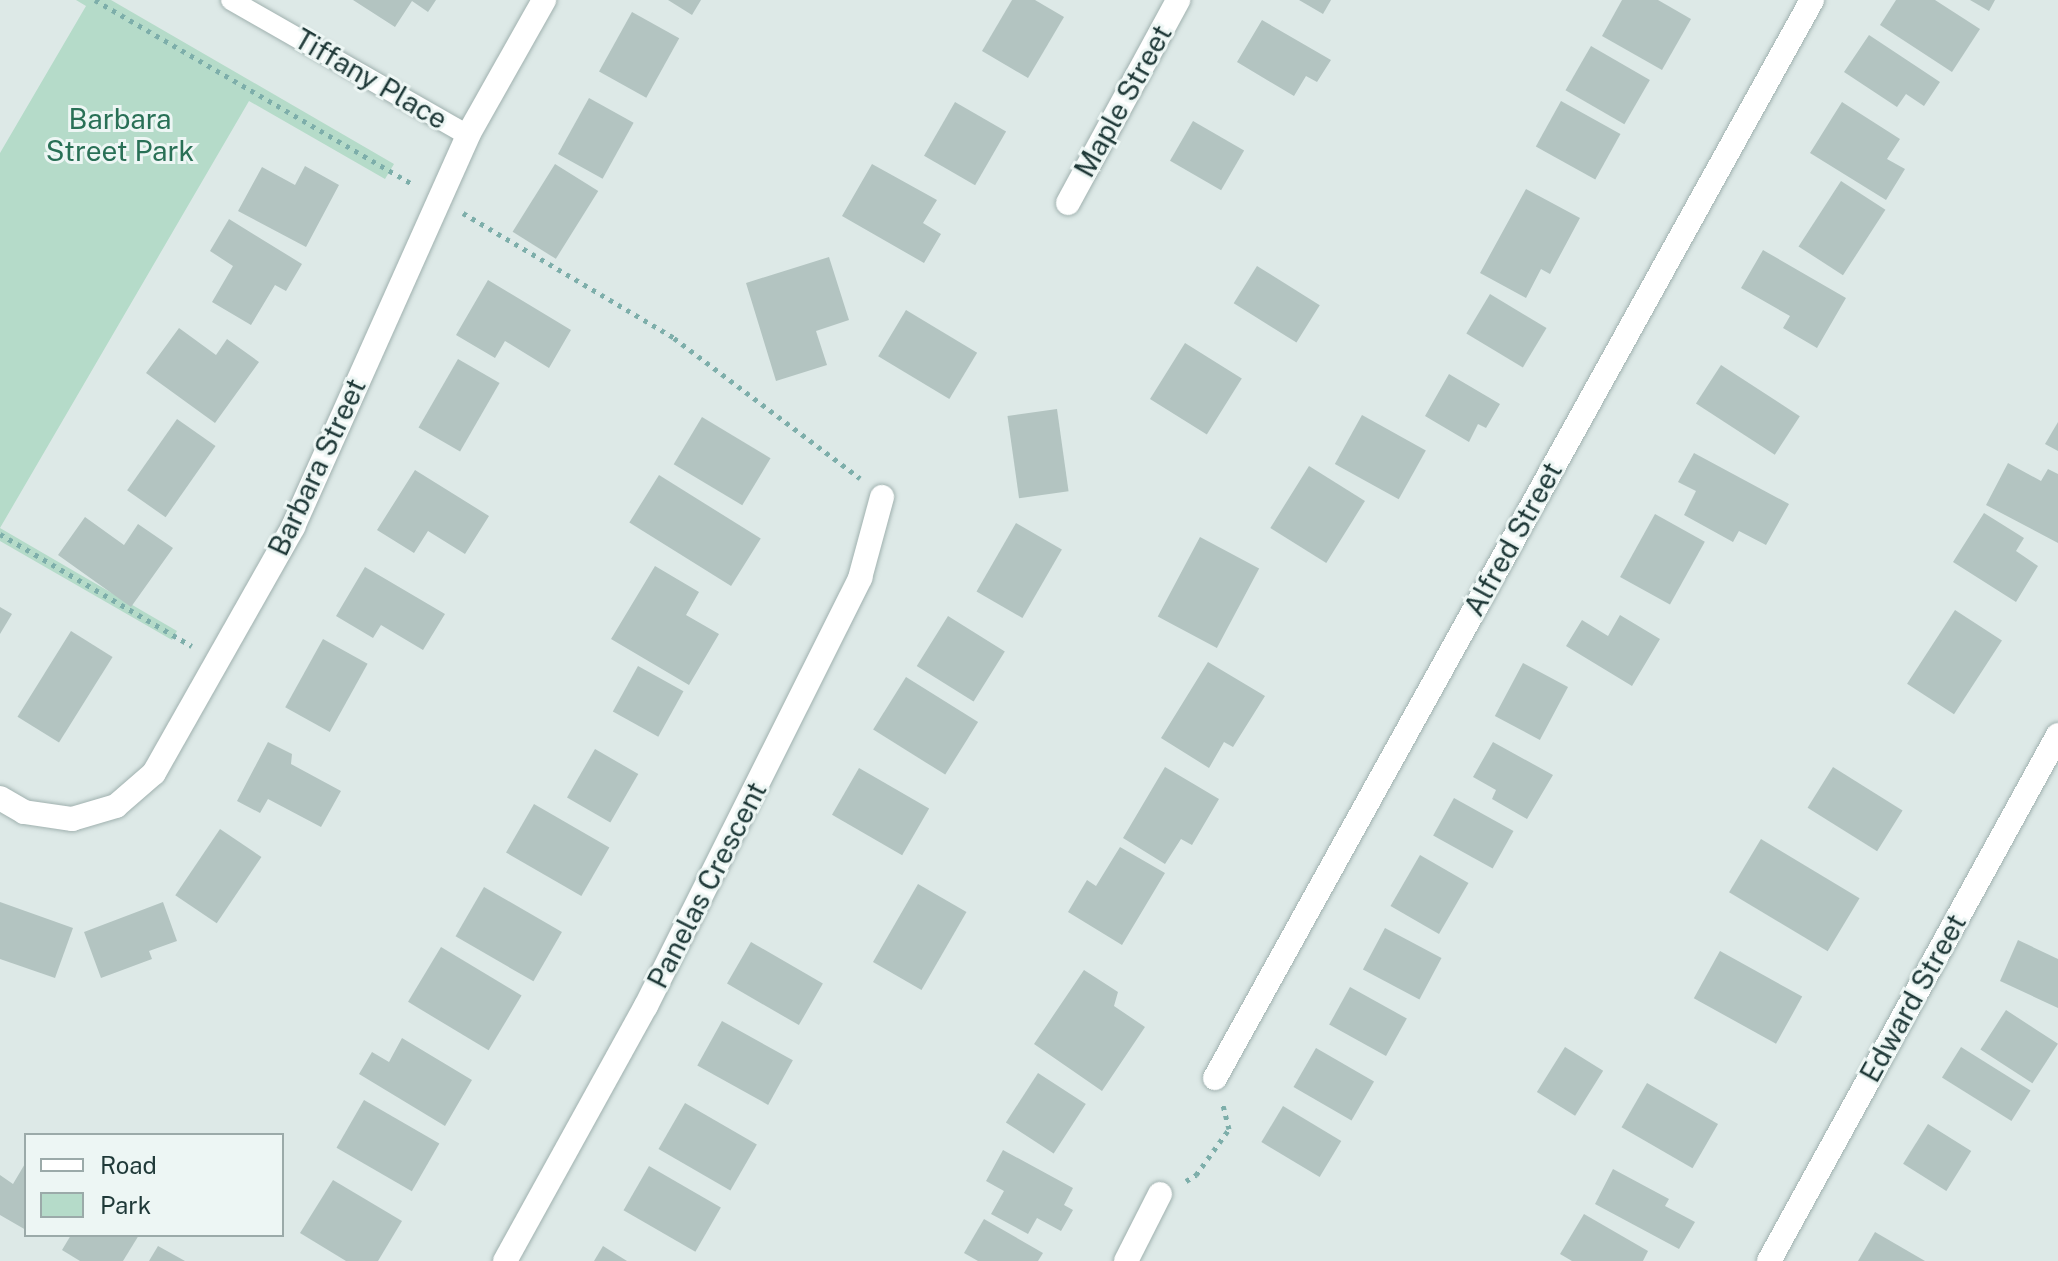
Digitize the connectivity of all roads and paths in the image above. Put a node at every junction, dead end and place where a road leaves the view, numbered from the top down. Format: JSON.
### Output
{"nodes":[{"id":1,"x":95,"y":0,"type":"edge"},
{"id":2,"x":231,"y":0,"type":"edge"},
{"id":3,"x":544,"y":0,"type":"edge"},
{"id":4,"x":1178,"y":0,"type":"edge"},
{"id":5,"x":1812,"y":0,"type":"edge"},
{"id":6,"x":468,"y":135,"type":"junction"},
{"id":7,"x":439,"y":199,"type":"junction"},
{"id":8,"x":1068,"y":203,"type":"dead end"},
{"id":9,"x":882,"y":497,"type":"joint"},
{"id":10,"x":0,"y":534,"type":"edge"},
{"id":11,"x":217,"y":661,"type":"junction"},
{"id":12,"x":2058,"y":735,"type":"edge"},
{"id":13,"x":0,"y":798,"type":"edge"},
{"id":14,"x":1215,"y":1078,"type":"joint"},
{"id":15,"x":1160,"y":1194,"type":"joint"},
{"id":16,"x":505,"y":1261,"type":"edge"},
{"id":17,"x":1126,"y":1261,"type":"edge"},
{"id":18,"x":1769,"y":1261,"type":"edge"}],
"edges":[{"from":1,"to":7,"type":"path"},
{"from":2,"to":6,"type":"lane","name":"Tiffany Place"},
{"from":3,"to":6,"type":"street","name":"Barbara Street"},
{"from":4,"to":8,"type":"street","name":"Maple Street"},
{"from":5,"to":14,"type":"street","name":"Alfred Street"},
{"from":6,"to":7,"type":"street","name":"Barbara Street"},
{"from":7,"to":9,"type":"path"},
{"from":7,"to":11,"type":"street","name":"Barbara Street"},
{"from":9,"to":16,"type":"street","name":"Panelas Crescent"},
{"from":10,"to":11,"type":"path"},
{"from":11,"to":13,"type":"street","name":"Barbara Street"},
{"from":12,"to":18,"type":"street","name":"Edward Street"},
{"from":14,"to":15,"type":"path"},
{"from":15,"to":17,"type":"street"}]}
